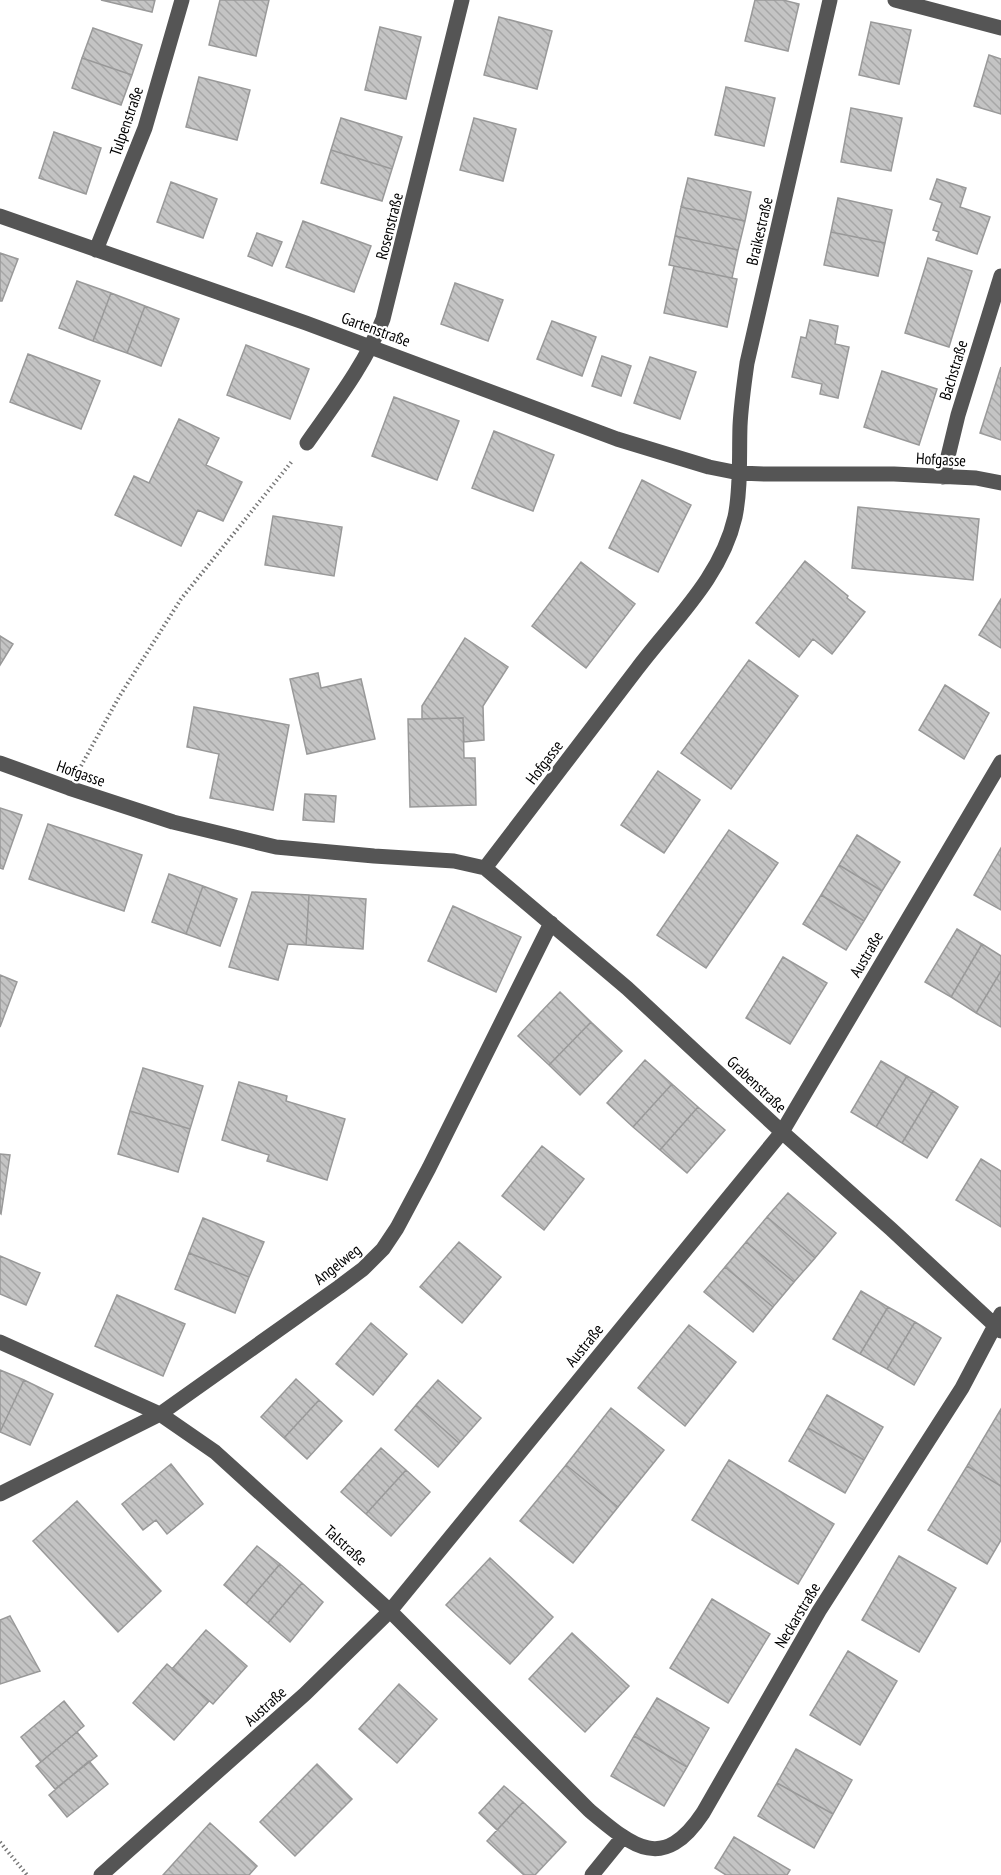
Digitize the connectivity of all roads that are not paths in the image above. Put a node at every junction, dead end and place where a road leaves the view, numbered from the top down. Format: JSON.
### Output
{"nodes":[{"id":1,"x":182,"y":0,"type":"edge"},
{"id":2,"x":462,"y":0,"type":"edge"},
{"id":3,"x":830,"y":0,"type":"edge"},
{"id":4,"x":895,"y":0,"type":"edge"},
{"id":5,"x":1001,"y":28,"type":"edge"},
{"id":6,"x":0,"y":216,"type":"edge"},
{"id":7,"x":96,"y":250,"type":"junction"},
{"id":8,"x":1001,"y":276,"type":"edge"},
{"id":9,"x":372,"y":347,"type":"junction"},
{"id":10,"x":307,"y":443,"type":"road end"},
{"id":11,"x":740,"y":473,"type":"junction"},
{"id":12,"x":943,"y":477,"type":"junction"},
{"id":13,"x":1001,"y":483,"type":"edge"},
{"id":14,"x":1001,"y":762,"type":"edge"},
{"id":15,"x":0,"y":763,"type":"edge"},
{"id":16,"x":485,"y":868,"type":"junction"},
{"id":17,"x":551,"y":923,"type":"junction"},
{"id":18,"x":782,"y":1132,"type":"junction"},
{"id":19,"x":999,"y":1323,"type":"edge"},
{"id":20,"x":0,"y":1342,"type":"edge"},
{"id":21,"x":160,"y":1414,"type":"junction"},
{"id":22,"x":0,"y":1494,"type":"edge"},
{"id":23,"x":390,"y":1611,"type":"junction"},
{"id":24,"x":622,"y":1838,"type":"junction"},
{"id":25,"x":101,"y":1875,"type":"edge"},
{"id":26,"x":592,"y":1875,"type":"edge"}],
"edges":[{"from":1,"to":7,"type":"street","name":"Tulpenstraße"},
{"from":2,"to":9,"type":"street","name":"Rosenstraße"},
{"from":3,"to":11,"type":"street","name":"Braikestraße"},
{"from":4,"to":5,"type":"street"},
{"from":6,"to":7,"type":"street","name":"Gartenstraße"},
{"from":7,"to":9,"type":"street","name":"Gartenstraße"},
{"from":8,"to":12,"type":"street","name":"Bachstraße"},
{"from":9,"to":10,"type":"street","name":"Rosenstraße"},
{"from":9,"to":11,"type":"street","name":"Gartenstraße"},
{"from":11,"to":12,"type":"street","name":"Hofgasse"},
{"from":11,"to":16,"type":"street","name":"Hofgasse"},
{"from":12,"to":13,"type":"street","name":"Hofgasse"},
{"from":14,"to":18,"type":"street","name":"Austraße"},
{"from":15,"to":16,"type":"street","name":"Hofgasse"},
{"from":16,"to":17,"type":"street","name":"Grabenstraße"},
{"from":17,"to":18,"type":"street","name":"Grabenstraße"},
{"from":17,"to":21,"type":"street","name":"Angelweg"},
{"from":18,"to":19,"type":"street","name":"Grabenstraße"},
{"from":18,"to":23,"type":"street","name":"Austraße"},
{"from":19,"to":24,"type":"street","name":"Neckarstraße"},
{"from":20,"to":21,"type":"street","name":"Talstraße"},
{"from":21,"to":22,"type":"street","name":"Angelweg"},
{"from":21,"to":23,"type":"street","name":"Talstraße"},
{"from":23,"to":24,"type":"street","name":"Talstraße"},
{"from":23,"to":25,"type":"street","name":"Austraße"},
{"from":24,"to":26,"type":"street"}]}
